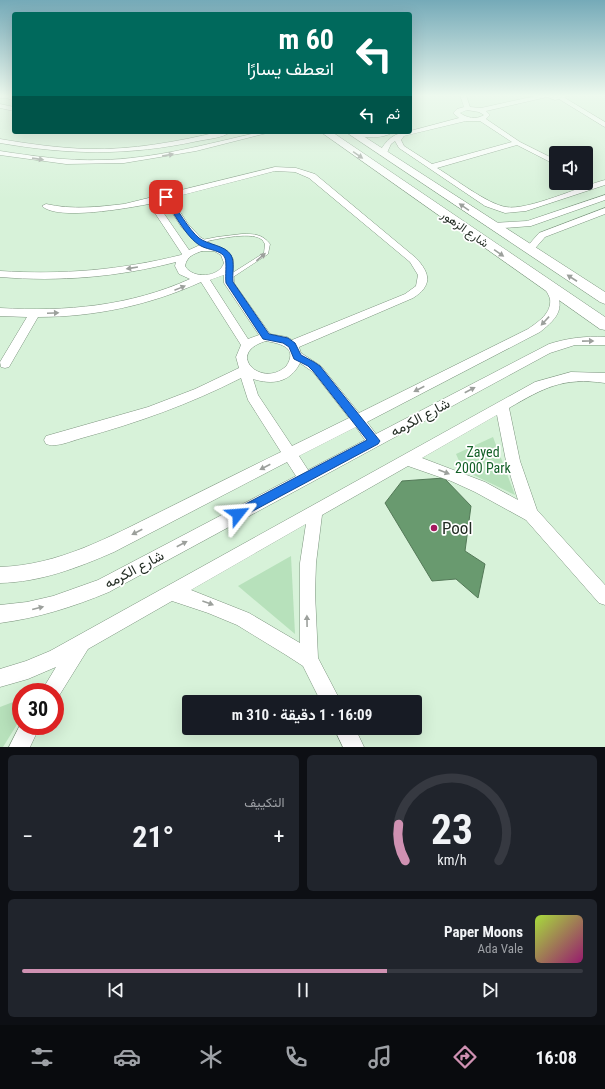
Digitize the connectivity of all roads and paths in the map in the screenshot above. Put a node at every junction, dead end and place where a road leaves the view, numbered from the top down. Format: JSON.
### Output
{"nodes":[{"id":1,"x":497,"y":130,"type":"edge"},
{"id":2,"x":219,"y":134,"type":"edge"},
{"id":3,"x":260,"y":134,"type":"edge"},
{"id":4,"x":329,"y":134,"type":"edge"},
{"id":5,"x":355,"y":134,"type":"edge"},
{"id":6,"x":364,"y":134,"type":"edge"},
{"id":7,"x":381,"y":134,"type":"edge"},
{"id":8,"x":376,"y":135,"type":"junction"},
{"id":9,"x":401,"y":135,"type":"joint"},
{"id":10,"x":0,"y":142,"type":"edge"},
{"id":11,"x":518,"y":143,"type":"junction"},
{"id":12,"x":16,"y":144,"type":"junction"},
{"id":13,"x":385,"y":148,"type":"junction"},
{"id":14,"x":3,"y":153,"type":"edge"},
{"id":15,"x":549,"y":159,"type":"edge"},
{"id":16,"x":431,"y":167,"type":"junction"},
{"id":17,"x":411,"y":171,"type":"junction"},
{"id":18,"x":391,"y":178,"type":"junction"},
{"id":19,"x":593,"y":182,"type":"edge"},
{"id":20,"x":605,"y":182,"type":"edge"},
{"id":21,"x":596,"y":184,"type":"junction"},
{"id":22,"x":166,"y":197,"type":"junction"},
{"id":23,"x":151,"y":200,"type":"junction"},
{"id":24,"x":603,"y":200,"type":"edge"},
{"id":25,"x":590,"y":203,"type":"junction"},
{"id":26,"x":46,"y":206,"type":"dead end"},
{"id":27,"x":605,"y":211,"type":"edge"},
{"id":28,"x":492,"y":226,"type":"junction"},
{"id":29,"x":199,"y":242,"type":"junction"},
{"id":30,"x":216,"y":249,"type":"junction"},
{"id":31,"x":530,"y":250,"type":"junction"},
{"id":32,"x":185,"y":255,"type":"junction"},
{"id":33,"x":229,"y":264,"type":"junction"},
{"id":34,"x":0,"y":274,"type":"edge"},
{"id":35,"x":203,"y":278,"type":"junction"},
{"id":36,"x":228,"y":278,"type":"junction"},
{"id":37,"x":549,"y":287,"type":"junction"},
{"id":38,"x":605,"y":299,"type":"edge"},
{"id":39,"x":0,"y":312,"type":"edge"},
{"id":40,"x":35,"y":313,"type":"junction"},
{"id":41,"x":605,"y":325,"type":"edge"},
{"id":42,"x":266,"y":337,"type":"junction"},
{"id":43,"x":605,"y":341,"type":"edge"},
{"id":44,"x":247,"y":346,"type":"junction"},
{"id":45,"x":295,"y":351,"type":"junction"},
{"id":46,"x":5,"y":364,"type":"dead end"},
{"id":47,"x":247,"y":371,"type":"junction"},
{"id":48,"x":605,"y":378,"type":"edge"},
{"id":49,"x":502,"y":406,"type":"junction"},
{"id":50,"x":358,"y":420,"type":"junction"},
{"id":51,"x":51,"y":440,"type":"dead end"},
{"id":52,"x":374,"y":441,"type":"junction"},
{"id":53,"x":290,"y":454,"type":"junction"},
{"id":54,"x":407,"y":459,"type":"junction"},
{"id":55,"x":306,"y":478,"type":"junction"},
{"id":56,"x":315,"y":511,"type":"junction"},
{"id":57,"x":531,"y":515,"type":"junction"},
{"id":58,"x":0,"y":576,"type":"edge"},
{"id":59,"x":170,"y":592,"type":"junction"},
{"id":60,"x":605,"y":597,"type":"edge"},
{"id":61,"x":0,"y":614,"type":"edge"},
{"id":62,"x":83,"y":642,"type":"junction"},
{"id":63,"x":309,"y":660,"type":"junction"},
{"id":64,"x":0,"y":678,"type":"edge"},
{"id":65,"x":56,"y":683,"type":"edge"},
{"id":66,"x":327,"y":695,"type":"edge"},
{"id":67,"x":25,"y":735,"type":"edge"},
{"id":68,"x":348,"y":735,"type":"edge"},
{"id":69,"x":19,"y":747,"type":"edge"},
{"id":70,"x":354,"y":747,"type":"edge"}],
"edges":[{"from":1,"to":11,"type":"street"},
{"from":2,"to":12,"type":"street"},
{"from":14,"to":3,"type":"street","one_way":true},
{"from":4,"to":18,"type":"main road","name":"شارع الزهور","one_way":true},
{"from":5,"to":13,"type":"main road","name":"شارع الزهور"},
{"from":6,"to":8,"type":"street"},
{"from":7,"to":8,"type":"street"},
{"from":8,"to":13,"type":"street"},
{"from":9,"to":13,"type":"street"},
{"from":9,"to":16,"type":"street"},
{"from":10,"to":12,"type":"street"},
{"from":11,"to":15,"type":"street"},
{"from":11,"to":16,"type":"street"},
{"from":12,"to":14,"type":"street"},
{"from":13,"to":17,"type":"main road","name":"شارع الزهور"},
{"from":16,"to":21,"type":"street"},
{"from":17,"to":18,"type":"main road"},
{"from":28,"to":17,"type":"main road","name":"شارع الزهور","one_way":true},
{"from":18,"to":37,"type":"main road","name":"شارع الزهور","one_way":true},
{"from":19,"to":21,"type":"street"},
{"from":20,"to":21,"type":"street"},
{"from":22,"to":23,"type":"street"},
{"from":22,"to":29,"type":"street"},
{"from":22,"to":45,"type":"street"},
{"from":23,"to":26,"type":"street"},
{"from":23,"to":32,"type":"street"},
{"from":24,"to":25,"type":"street"},
{"from":25,"to":27,"type":"street"},
{"from":25,"to":28,"type":"street"},
{"from":27,"to":31,"type":"street"},
{"from":28,"to":31,"type":"main road","name":"شارع الزهور"},
{"from":29,"to":30,"type":"street"},
{"from":36,"to":29,"type":"lane","one_way":true},
{"from":30,"to":32,"type":"street"},
{"from":30,"to":33,"type":"street"},
{"from":38,"to":31,"type":"main road","name":"شارع الزهور","one_way":true},
{"from":32,"to":34,"type":"street","one_way":true},
{"from":32,"to":35,"type":"street"},
{"from":33,"to":35,"type":"street"},
{"from":33,"to":36,"type":"street"},
{"from":40,"to":35,"type":"street","one_way":true},
{"from":35,"to":44,"type":"street"},
{"from":36,"to":42,"type":"street"},
{"from":37,"to":41,"type":"main road","name":"شارع الزهور"},
{"from":37,"to":50,"type":"street","name":"شارع الكرمه","one_way":true},
{"from":39,"to":40,"type":"street"},
{"from":40,"to":46,"type":"street"},
{"from":42,"to":44,"type":"street"},
{"from":42,"to":45,"type":"street"},
{"from":52,"to":43,"type":"street","name":"شارع الكرمه","one_way":true},
{"from":44,"to":47,"type":"street"},
{"from":45,"to":47,"type":"street"},
{"from":45,"to":50,"type":"street"},
{"from":47,"to":51,"type":"street"},
{"from":47,"to":53,"type":"street"},
{"from":48,"to":49,"type":"street"},
{"from":49,"to":54,"type":"street"},
{"from":49,"to":57,"type":"street"},
{"from":50,"to":52,"type":"street"},
{"from":50,"to":53,"type":"street","name":"شارع الكرمه"},
{"from":52,"to":55,"type":"street","name":"شارع الكرمه"},
{"from":53,"to":55,"type":"street"},
{"from":53,"to":58,"type":"street","name":"شارع الكرمه","one_way":true},
{"from":54,"to":56,"type":"street"},
{"from":54,"to":57,"type":"street","one_way":true},
{"from":61,"to":55,"type":"street","name":"شارع الكرمه","one_way":true},
{"from":56,"to":59,"type":"street"},
{"from":63,"to":56,"type":"street","one_way":true},
{"from":57,"to":60,"type":"street"},
{"from":59,"to":62,"type":"street"},
{"from":59,"to":63,"type":"street","one_way":true},
{"from":62,"to":64,"type":"street"},
{"from":62,"to":65,"type":"street"},
{"from":63,"to":66,"type":"street"},
{"from":67,"to":69,"type":"street"},
{"from":68,"to":70,"type":"street"}]}
